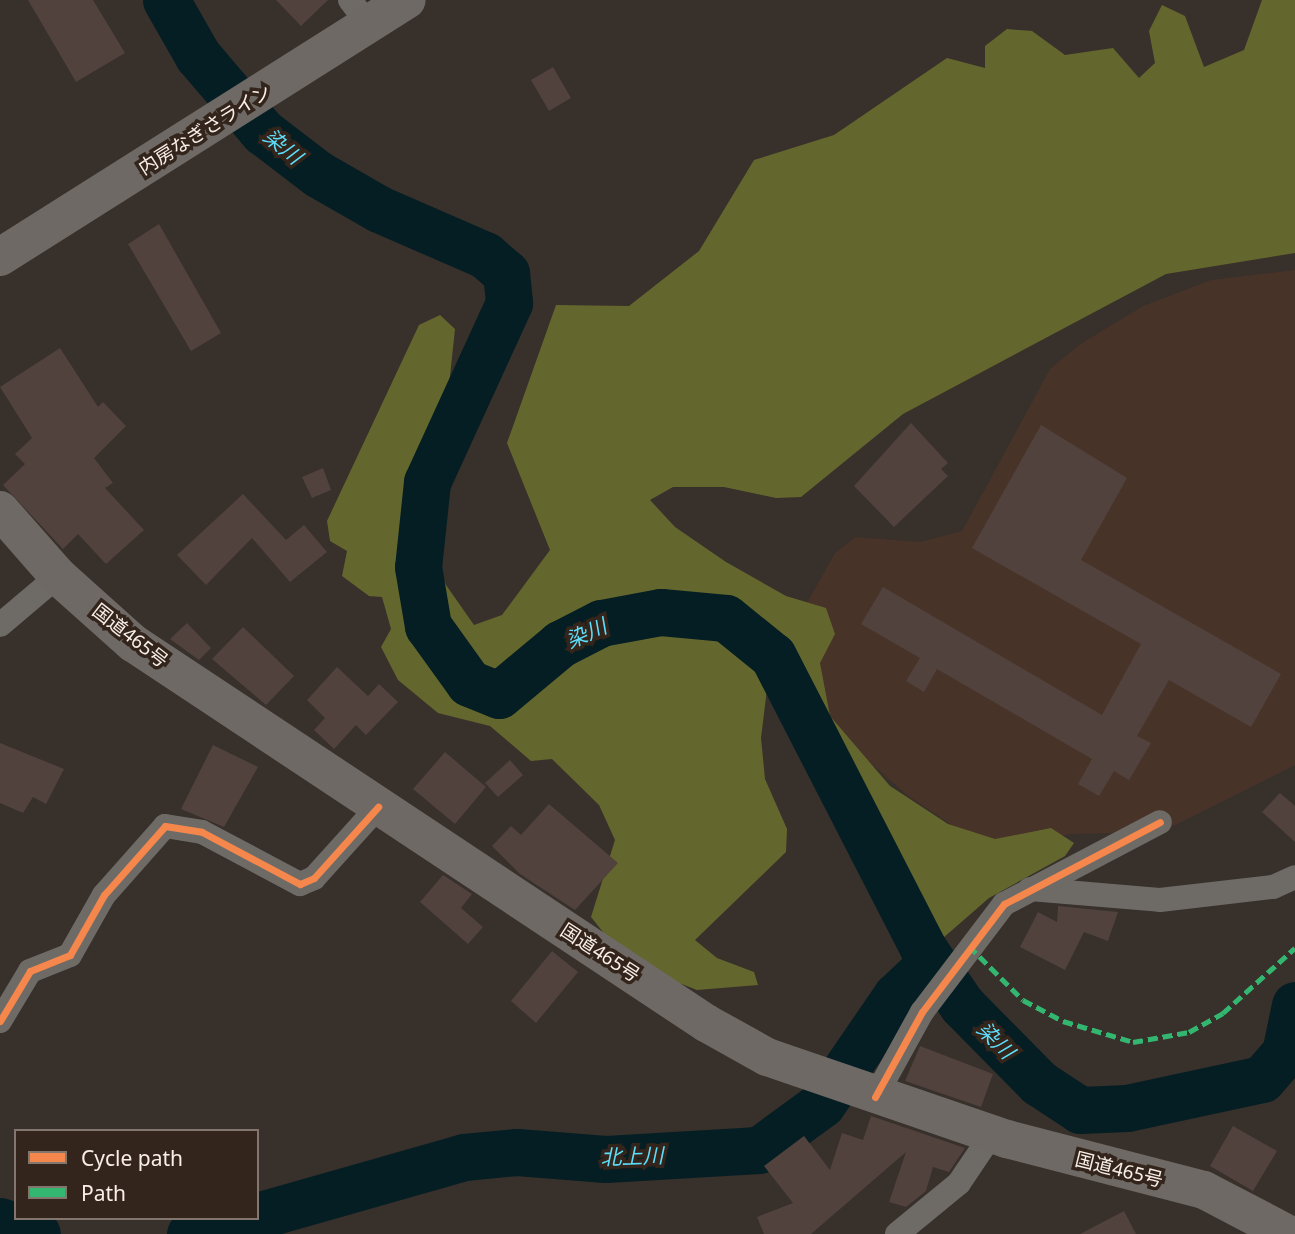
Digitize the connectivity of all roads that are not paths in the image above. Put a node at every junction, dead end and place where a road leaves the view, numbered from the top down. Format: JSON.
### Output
{"nodes":[{"id":1,"x":407,"y":0,"type":"edge"},
{"id":2,"x":360,"y":12,"type":"edge"},
{"id":3,"x":0,"y":257,"type":"edge"},
{"id":4,"x":0,"y":510,"type":"edge"},
{"id":5,"x":58,"y":576,"type":"junction"},
{"id":6,"x":0,"y":625,"type":"edge"},
{"id":7,"x":378,"y":807,"type":"junction"},
{"id":8,"x":1160,"y":822,"type":"dead end"},
{"id":9,"x":1295,"y":877,"type":"edge"},
{"id":10,"x":1030,"y":889,"type":"junction"},
{"id":11,"x":0,"y":1021,"type":"edge"},
{"id":12,"x":865,"y":1094,"type":"junction"},
{"id":13,"x":992,"y":1134,"type":"junction"},
{"id":14,"x":897,"y":1234,"type":"edge"},
{"id":15,"x":1288,"y":1234,"type":"edge"}],
"edges":[{"from":1,"to":2,"type":"highway","name":"内房なぎさライン"},
{"from":2,"to":3,"type":"highway","name":"内房なぎさライン"},
{"from":4,"to":5,"type":"highway","name":"国道465号"},
{"from":5,"to":6,"type":"street"},
{"from":5,"to":7,"type":"highway","name":"国道465号"},
{"from":7,"to":11,"type":"street"},
{"from":7,"to":12,"type":"highway","name":"国道465号"},
{"from":8,"to":10,"type":"street"},
{"from":9,"to":10,"type":"street"},
{"from":10,"to":12,"type":"street"},
{"from":12,"to":13,"type":"highway","name":"国道465号"},
{"from":13,"to":14,"type":"street"},
{"from":13,"to":15,"type":"highway","name":"国道465号"}]}
